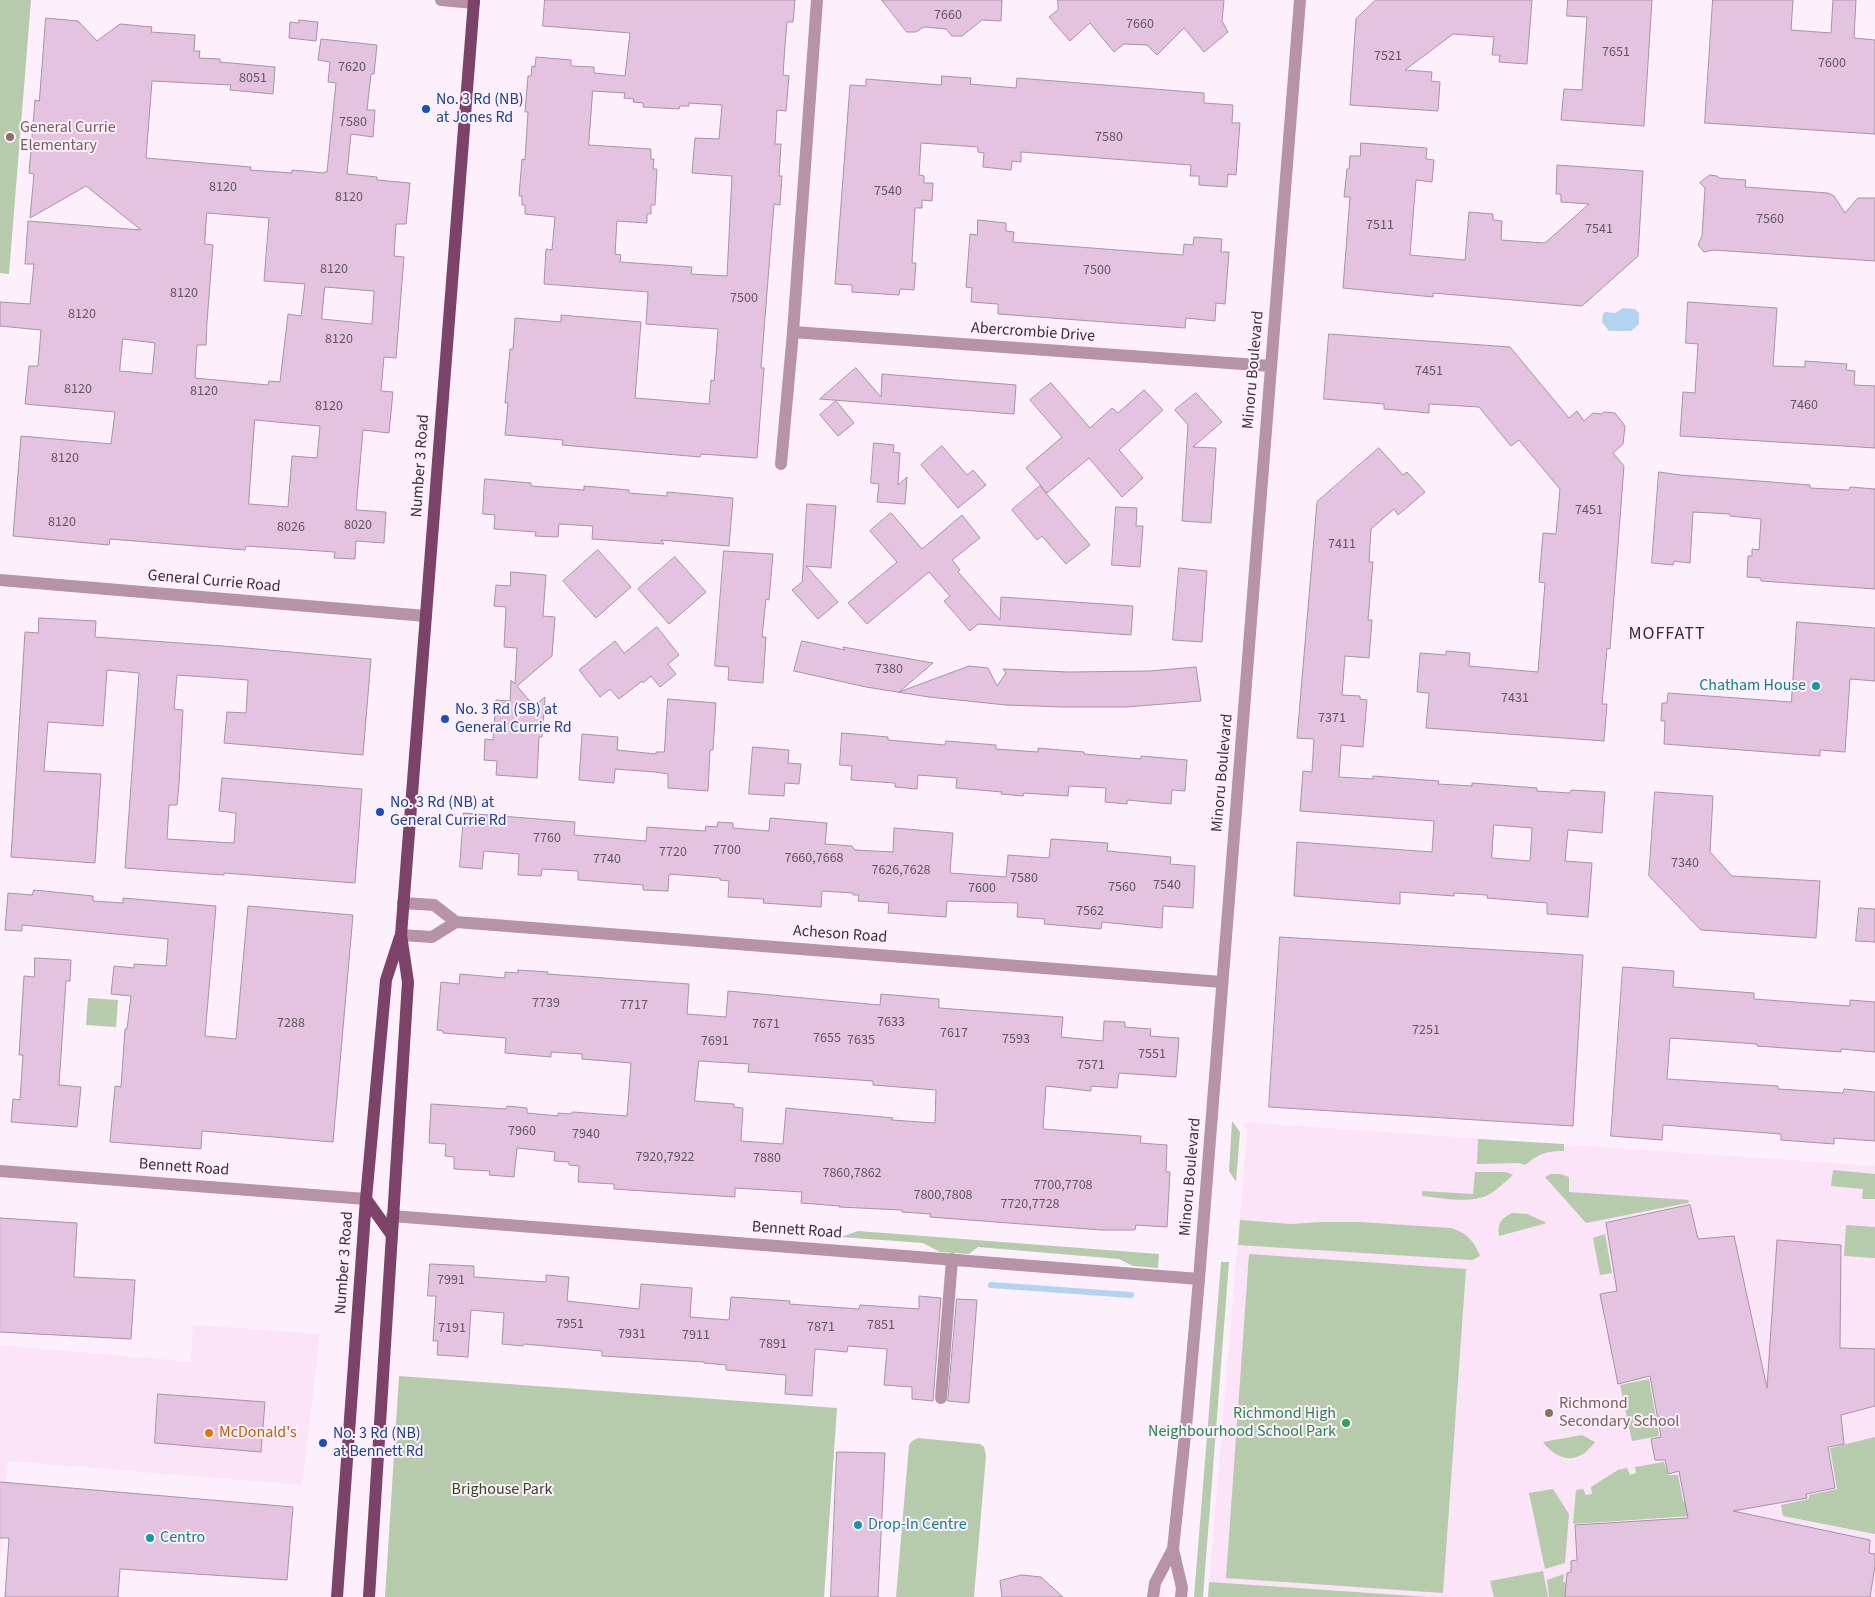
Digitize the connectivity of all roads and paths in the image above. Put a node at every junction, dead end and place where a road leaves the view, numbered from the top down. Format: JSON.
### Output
{"nodes":[{"id":1,"x":441,"y":0,"type":"edge"},
{"id":2,"x":817,"y":0,"type":"edge"},
{"id":3,"x":1300,"y":0,"type":"edge"},
{"id":4,"x":474,"y":2,"type":"edge"},
{"id":5,"x":794,"y":332,"type":"junction"},
{"id":6,"x":1271,"y":366,"type":"junction"},
{"id":7,"x":782,"y":464,"type":"dead end"},
{"id":8,"x":0,"y":580,"type":"edge"},
{"id":9,"x":426,"y":616,"type":"junction"},
{"id":10,"x":403,"y":903,"type":"junction"},
{"id":11,"x":456,"y":922,"type":"junction"},
{"id":12,"x":401,"y":935,"type":"junction"},
{"id":13,"x":1222,"y":982,"type":"junction"},
{"id":14,"x":0,"y":1171,"type":"edge"},
{"id":15,"x":366,"y":1199,"type":"junction"},
{"id":16,"x":392,"y":1216,"type":"junction"},
{"id":17,"x":391,"y":1234,"type":"junction"},
{"id":18,"x":952,"y":1259,"type":"junction"},
{"id":19,"x":1198,"y":1280,"type":"junction"},
{"id":20,"x":942,"y":1398,"type":"dead end"},
{"id":21,"x":1172,"y":1549,"type":"junction"},
{"id":22,"x":337,"y":1597,"type":"edge"},
{"id":23,"x":370,"y":1597,"type":"edge"},
{"id":24,"x":1153,"y":1597,"type":"edge"},
{"id":25,"x":1181,"y":1597,"type":"edge"}],
"edges":[{"from":1,"to":4,"type":"street"},
{"from":2,"to":5,"type":"street"},
{"from":3,"to":6,"type":"street","name":"Minoru Boulevard"},
{"from":4,"to":9,"type":"main road","name":"Number 3 Road"},
{"from":5,"to":6,"type":"street","name":"Abercrombie Drive"},
{"from":5,"to":7,"type":"street"},
{"from":6,"to":13,"type":"street","name":"Minoru Boulevard"},
{"from":8,"to":9,"type":"street","name":"General Currie Road"},
{"from":9,"to":10,"type":"main road","name":"Number 3 Road"},
{"from":10,"to":11,"type":"street"},
{"from":10,"to":12,"type":"main road","name":"Number 3 Road"},
{"from":11,"to":12,"type":"street"},
{"from":11,"to":13,"type":"street","name":"Acheson Road"},
{"from":12,"to":15,"type":"main road","name":"Number 3 Road"},
{"from":12,"to":16,"type":"main road","name":"Number 3 Road"},
{"from":13,"to":19,"type":"street","name":"Minoru Boulevard"},
{"from":14,"to":15,"type":"street","name":"Bennett Road"},
{"from":15,"to":17,"type":"main road"},
{"from":15,"to":22,"type":"main road","name":"Number 3 Road"},
{"from":16,"to":17,"type":"main road","name":"Number 3 Road"},
{"from":16,"to":18,"type":"street","name":"Bennett Road"},
{"from":17,"to":23,"type":"main road","name":"Number 3 Road"},
{"from":18,"to":19,"type":"street","name":"Bennett Road"},
{"from":18,"to":20,"type":"street"},
{"from":19,"to":21,"type":"street","name":"Minoru Boulevard"},
{"from":21,"to":24,"type":"street","name":"Minoru Boulevard"},
{"from":21,"to":25,"type":"street","name":"Minoru Boulevard"}]}
